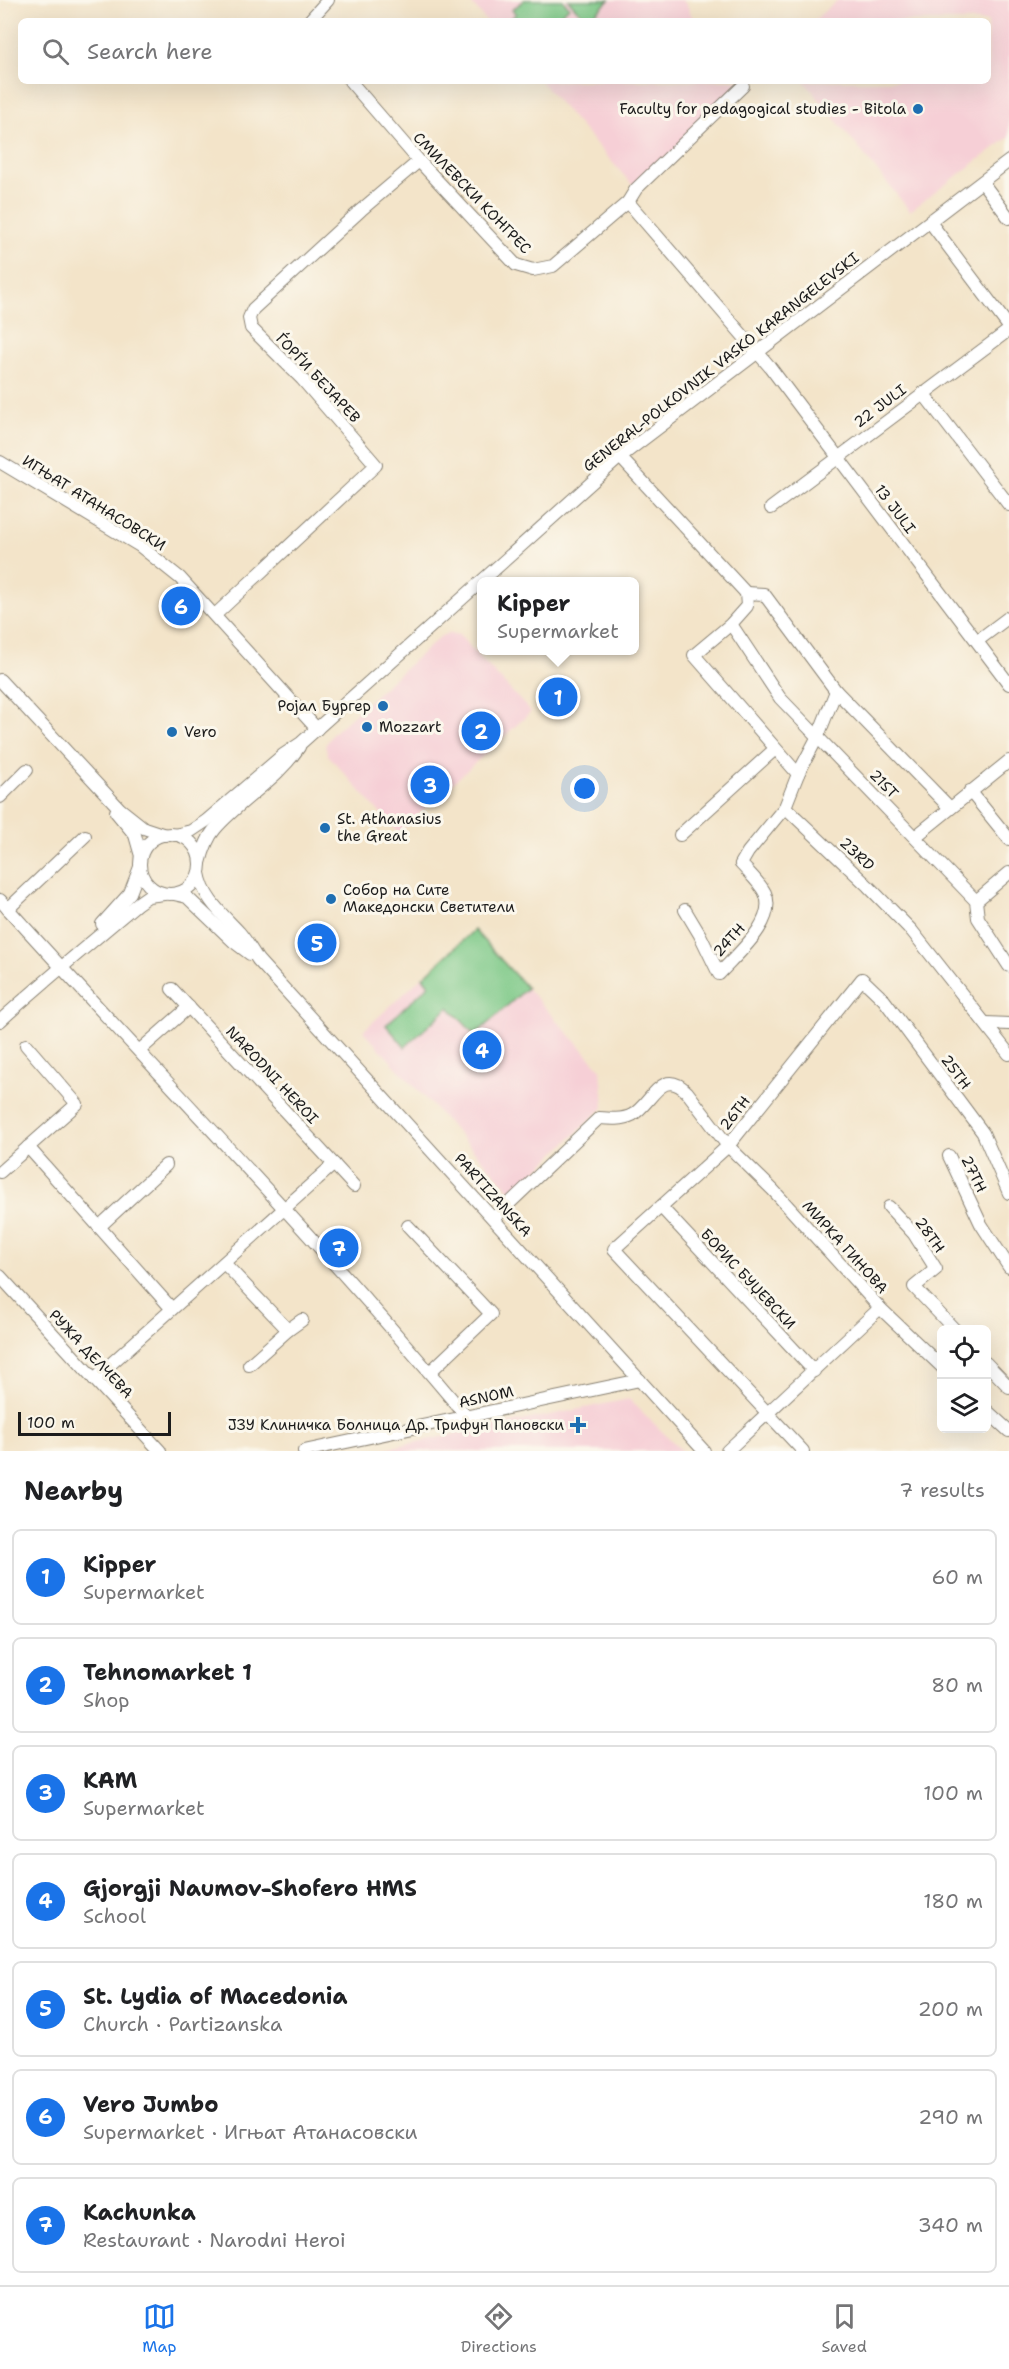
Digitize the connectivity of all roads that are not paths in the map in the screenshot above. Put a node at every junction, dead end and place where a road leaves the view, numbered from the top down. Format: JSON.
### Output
{"nodes":[{"id":1,"x":328,"y":0,"type":"edge"},
{"id":2,"x":312,"y":18,"type":"edge"},
{"id":3,"x":353,"y":84,"type":"edge"},
{"id":4,"x":743,"y":86,"type":"dead end"},
{"id":5,"x":419,"y":161,"type":"junction"},
{"id":6,"x":1009,"y":161,"type":"edge"},
{"id":7,"x":982,"y":182,"type":"junction"},
{"id":8,"x":628,"y":202,"type":"junction"},
{"id":9,"x":1009,"y":218,"type":"edge"},
{"id":10,"x":930,"y":222,"type":"junction"},
{"id":11,"x":1009,"y":329,"type":"edge"},
{"id":12,"x":758,"y":352,"type":"junction"},
{"id":13,"x":923,"y":393,"type":"junction"},
{"id":14,"x":620,"y":457,"type":"junction"},
{"id":15,"x":837,"y":457,"type":"junction"},
{"id":16,"x":0,"y":462,"type":"edge"},
{"id":17,"x":1009,"y":505,"type":"edge"},
{"id":18,"x":771,"y":508,"type":"dead end"},
{"id":19,"x":486,"y":577,"type":"edge"},
{"id":20,"x":477,"y":585,"type":"edge"},
{"id":21,"x":746,"y":593,"type":"junction"},
{"id":22,"x":215,"y":615,"type":"junction"},
{"id":23,"x":1009,"y":617,"type":"edge"},
{"id":24,"x":730,"y":624,"type":"junction"},
{"id":25,"x":977,"y":641,"type":"junction"},
{"id":26,"x":0,"y":680,"type":"edge"},
{"id":27,"x":1009,"y":684,"type":"edge"},
{"id":28,"x":836,"y":691,"type":"junction"},
{"id":29,"x":317,"y":729,"type":"junction"},
{"id":30,"x":818,"y":736,"type":"junction"},
{"id":31,"x":301,"y":743,"type":"junction"},
{"id":32,"x":775,"y":749,"type":"junction"},
{"id":33,"x":1009,"y":761,"type":"edge"},
{"id":34,"x":27,"y":770,"type":"dead end"},
{"id":35,"x":88,"y":772,"type":"junction"},
{"id":36,"x":798,"y":774,"type":"junction"},
{"id":37,"x":970,"y":791,"type":"junction"},
{"id":38,"x":0,"y":797,"type":"edge"},
{"id":39,"x":785,"y":807,"type":"junction"},
{"id":40,"x":950,"y":808,"type":"junction"},
{"id":41,"x":170,"y":835,"type":"junction"},
{"id":42,"x":680,"y":835,"type":"dead end"},
{"id":43,"x":85,"y":836,"type":"dead end"},
{"id":44,"x":915,"y":837,"type":"junction"},
{"id":45,"x":1009,"y":839,"type":"edge"},
{"id":46,"x":141,"y":861,"type":"junction"},
{"id":47,"x":199,"y":868,"type":"junction"},
{"id":48,"x":1009,"y":873,"type":"edge"},
{"id":49,"x":169,"y":894,"type":"junction"},
{"id":50,"x":976,"y":901,"type":"junction"},
{"id":51,"x":4,"y":905,"type":"edge"},
{"id":52,"x":685,"y":910,"type":"dead end"},
{"id":53,"x":258,"y":960,"type":"junction"},
{"id":54,"x":1009,"y":966,"type":"edge"},
{"id":55,"x":59,"y":968,"type":"junction"},
{"id":56,"x":862,"y":979,"type":"joint"},
{"id":57,"x":172,"y":988,"type":"dead end"},
{"id":58,"x":189,"y":1007,"type":"junction"},
{"id":59,"x":0,"y":1021,"type":"edge"},
{"id":60,"x":986,"y":1023,"type":"junction"},
{"id":61,"x":1009,"y":1024,"type":"edge"},
{"id":62,"x":26,"y":1045,"type":"dead end"},
{"id":63,"x":139,"y":1051,"type":"junction"},
{"id":64,"x":1009,"y":1054,"type":"edge"},
{"id":65,"x":728,"y":1146,"type":"junction"},
{"id":66,"x":28,"y":1147,"type":"junction"},
{"id":67,"x":949,"y":1156,"type":"dead end"},
{"id":68,"x":334,"y":1164,"type":"junction"},
{"id":69,"x":166,"y":1165,"type":"dead end"},
{"id":70,"x":0,"y":1172,"type":"edge"},
{"id":71,"x":354,"y":1186,"type":"dead end"},
{"id":72,"x":1009,"y":1193,"type":"edge"},
{"id":73,"x":661,"y":1207,"type":"junction"},
{"id":74,"x":889,"y":1207,"type":"dead end"},
{"id":75,"x":283,"y":1209,"type":"junction"},
{"id":76,"x":494,"y":1218,"type":"junction"},
{"id":77,"x":408,"y":1226,"type":"dead end"},
{"id":78,"x":99,"y":1227,"type":"junction"},
{"id":79,"x":224,"y":1263,"type":"junction"},
{"id":80,"x":1009,"y":1268,"type":"edge"},
{"id":81,"x":0,"y":1276,"type":"edge"},
{"id":82,"x":880,"y":1308,"type":"junction"},
{"id":83,"x":172,"y":1309,"type":"junction"},
{"id":84,"x":302,"y":1320,"type":"dead end"},
{"id":85,"x":951,"y":1325,"type":"edge"},
{"id":86,"x":288,"y":1330,"type":"junction"},
{"id":87,"x":937,"y":1362,"type":"edge"},
{"id":88,"x":249,"y":1365,"type":"dead end"},
{"id":89,"x":991,"y":1368,"type":"edge"},
{"id":90,"x":814,"y":1371,"type":"junction"},
{"id":91,"x":430,"y":1372,"type":"junction"},
{"id":92,"x":94,"y":1379,"type":"junction"},
{"id":93,"x":640,"y":1380,"type":"junction"},
{"id":94,"x":1009,"y":1388,"type":"edge"},
{"id":95,"x":768,"y":1414,"type":"junction"},
{"id":96,"x":991,"y":1414,"type":"edge"},
{"id":97,"x":466,"y":1416,"type":"junction"},
{"id":98,"x":1009,"y":1431,"type":"edge"},
{"id":99,"x":160,"y":1451,"type":"edge"},
{"id":100,"x":304,"y":1451,"type":"edge"},
{"id":101,"x":704,"y":1451,"type":"edge"},
{"id":102,"x":727,"y":1451,"type":"edge"},
{"id":103,"x":803,"y":1451,"type":"edge"}],
"edges":[{"from":1,"to":2,"type":"street"},
{"from":3,"to":5,"type":"street","name":"СМИЛЕВСКИ КОНГРЕС"},
{"from":4,"to":8,"type":"street","name":"СМИЛЕВСКИ КОНГРЕС"},
{"from":5,"to":8,"type":"street","name":"СМИЛЕВСКИ КОНГРЕС"},
{"from":5,"to":22,"type":"street","name":"ЃОРЃИ БЕЈАРЕВ"},
{"from":6,"to":7,"type":"street","name":"GENERAL-POLKOVNIK VASKO KARANGELEVSKI"},
{"from":7,"to":9,"type":"street"},
{"from":7,"to":10,"type":"street","name":"GENERAL-POLKOVNIK VASKO KARANGELEVSKI"},
{"from":8,"to":12,"type":"street","name":"13 JULI"},
{"from":10,"to":11,"type":"street"},
{"from":10,"to":12,"type":"street","name":"GENERAL-POLKOVNIK VASKO KARANGELEVSKI"},
{"from":11,"to":13,"type":"street","name":"22 JULI"},
{"from":12,"to":14,"type":"street","name":"GENERAL-POLKOVNIK VASKO KARANGELEVSKI"},
{"from":12,"to":15,"type":"street","name":"13 JULI"},
{"from":13,"to":15,"type":"street","name":"22 JULI"},
{"from":13,"to":17,"type":"street"},
{"from":14,"to":19,"type":"street","name":"GENERAL-POLKOVNIK VASKO KARANGELEVSKI"},
{"from":14,"to":21,"type":"street"},
{"from":15,"to":18,"type":"street","name":"22 JULI"},
{"from":15,"to":25,"type":"street","name":"13 JULI"},
{"from":16,"to":22,"type":"street","name":"ИГЊАТ АТАНАСОВСКИ"},
{"from":20,"to":29,"type":"street","name":"GENERAL-POLKOVNIK VASKO KARANGELEVSKI"},
{"from":21,"to":24,"type":"street"},
{"from":21,"to":28,"type":"street"},
{"from":22,"to":29,"type":"street","name":"ИГЊАТ АТАНАСОВСКИ"},
{"from":23,"to":25,"type":"street"},
{"from":24,"to":30,"type":"street","name":"21ST"},
{"from":24,"to":32,"type":"street"},
{"from":25,"to":27,"type":"street","name":"13 JULI"},
{"from":26,"to":35,"type":"street"},
{"from":28,"to":30,"type":"street"},
{"from":28,"to":40,"type":"street"},
{"from":29,"to":31,"type":"street","name":"GENERAL-POLKOVNIK VASKO KARANGELEVSKI"},
{"from":30,"to":36,"type":"street"},
{"from":30,"to":44,"type":"street","name":"21ST"},
{"from":31,"to":41,"type":"street","name":"GENERAL-POLKOVNIK VASKO KARANGELEVSKI"},
{"from":31,"to":47,"type":"street","name":"GENERAL-POLKOVNIK VASKO KARANGELEVSKI"},
{"from":32,"to":36,"type":"street"},
{"from":32,"to":42,"type":"street"},
{"from":33,"to":37,"type":"street"},
{"from":34,"to":38,"type":"street"},
{"from":35,"to":41,"type":"street"},
{"from":35,"to":46,"type":"street"},
{"from":36,"to":39,"type":"street"},
{"from":37,"to":40,"type":"street"},
{"from":37,"to":45,"type":"street"},
{"from":39,"to":52,"type":"street","name":"24TH"},
{"from":39,"to":60,"type":"street","name":"23RD"},
{"from":40,"to":44,"type":"street"},
{"from":41,"to":46,"type":"street","name":"GENERAL-POLKOVNIK VASKO KARANGELEVSKI"},
{"from":41,"to":47,"type":"street"},
{"from":43,"to":51,"type":"street"},
{"from":44,"to":50,"type":"street","name":"21ST"},
{"from":46,"to":49,"type":"street"},
{"from":46,"to":55,"type":"street","name":"GENERAL-POLKOVNIK VASKO KARANGELEVSKI"},
{"from":47,"to":49,"type":"street","name":"GENERAL-POLKOVNIK VASKO KARANGELEVSKI"},
{"from":47,"to":53,"type":"street","name":"PARTIZANSKA"},
{"from":48,"to":50,"type":"street"},
{"from":49,"to":53,"type":"street","name":"PARTIZANSKA"},
{"from":49,"to":55,"type":"street","name":"GENERAL-POLKOVNIK VASKO KARANGELEVSKI"},
{"from":50,"to":54,"type":"street","name":"21ST"},
{"from":51,"to":55,"type":"street"},
{"from":53,"to":76,"type":"street","name":"PARTIZANSKA"},
{"from":55,"to":59,"type":"street","name":"GENERAL-POLKOVNIK VASKO KARANGELEVSKI"},
{"from":55,"to":63,"type":"street"},
{"from":56,"to":65,"type":"street","name":"26TH"},
{"from":56,"to":72,"type":"street","name":"25TH"},
{"from":57,"to":58,"type":"street","name":"NARODNI HEROI"},
{"from":58,"to":63,"type":"street"},
{"from":58,"to":68,"type":"street","name":"NARODNI HEROI"},
{"from":60,"to":61,"type":"street"},
{"from":60,"to":64,"type":"street","name":"23RD"},
{"from":62,"to":66,"type":"street"},
{"from":63,"to":75,"type":"street"},
{"from":65,"to":73,"type":"street","name":"26TH"},
{"from":65,"to":76,"type":"street","name":"МИРКА ГИНОВА"},
{"from":65,"to":82,"type":"street","name":"МИРКА ГИНОВА"},
{"from":66,"to":70,"type":"street"},
{"from":66,"to":78,"type":"street"},
{"from":67,"to":80,"type":"street","name":"27TH"},
{"from":68,"to":71,"type":"street","name":"NARODNI HEROI"},
{"from":68,"to":75,"type":"street"},
{"from":69,"to":78,"type":"street"},
{"from":73,"to":90,"type":"street","name":"БОРИС БУЏЕВСКИ"},
{"from":73,"to":95,"type":"street","name":"26TH"},
{"from":74,"to":85,"type":"street","name":"28TH"},
{"from":75,"to":79,"type":"street"},
{"from":75,"to":91,"type":"street"},
{"from":76,"to":93,"type":"street","name":"PARTIZANSKA"},
{"from":77,"to":91,"type":"street"},
{"from":78,"to":83,"type":"street"},
{"from":79,"to":83,"type":"street"},
{"from":79,"to":86,"type":"street"},
{"from":81,"to":92,"type":"street","name":"РУЖА ДЕЛЧЕВА"},
{"from":82,"to":87,"type":"street","name":"МИРКА ГИНОВА"},
{"from":82,"to":90,"type":"street"},
{"from":83,"to":92,"type":"street"},
{"from":84,"to":86,"type":"street"},
{"from":86,"to":88,"type":"street"},
{"from":89,"to":94,"type":"street"},
{"from":90,"to":95,"type":"street"},
{"from":91,"to":97,"type":"street"},
{"from":92,"to":99,"type":"street","name":"РУЖА ДЕЛЧЕВА"},
{"from":93,"to":97,"type":"street","name":"ASNOM"},
{"from":93,"to":101,"type":"street","name":"PARTIZANSKA"},
{"from":95,"to":102,"type":"street"},
{"from":95,"to":103,"type":"street"},
{"from":96,"to":98,"type":"street"},
{"from":97,"to":100,"type":"street","name":"ASNOM"}]}
